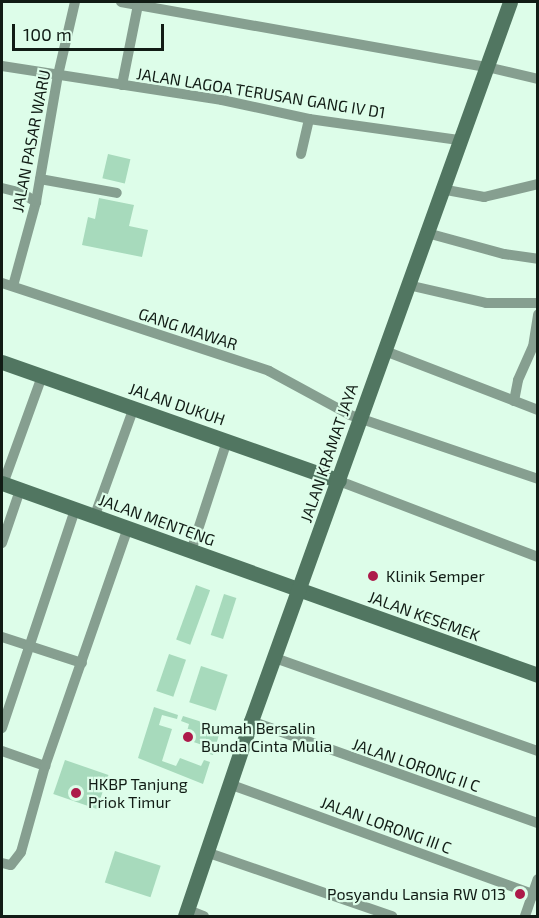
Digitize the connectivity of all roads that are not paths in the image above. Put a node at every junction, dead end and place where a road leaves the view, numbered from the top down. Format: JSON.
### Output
{"nodes":[{"id":1,"x":75,"y":2,"type":"edge"},
{"id":2,"x":121,"y":2,"type":"edge"},
{"id":3,"x":510,"y":2,"type":"edge"},
{"id":4,"x":141,"y":4,"type":"edge"},
{"id":5,"x":2,"y":66,"type":"edge"},
{"id":6,"x":487,"y":67,"type":"junction"},
{"id":7,"x":58,"y":75,"type":"junction"},
{"id":8,"x":537,"y":79,"type":"edge"},
{"id":9,"x":122,"y":86,"type":"junction"},
{"id":10,"x":309,"y":119,"type":"junction"},
{"id":11,"x":459,"y":140,"type":"junction"},
{"id":12,"x":301,"y":154,"type":"dead end"},
{"id":13,"x":40,"y":179,"type":"junction"},
{"id":14,"x":537,"y":184,"type":"edge"},
{"id":15,"x":2,"y":188,"type":"edge"},
{"id":16,"x":441,"y":189,"type":"junction"},
{"id":17,"x":117,"y":192,"type":"dead end"},
{"id":18,"x":36,"y":202,"type":"junction"},
{"id":19,"x":427,"y":233,"type":"junction"},
{"id":20,"x":537,"y":259,"type":"edge"},
{"id":21,"x":2,"y":283,"type":"edge"},
{"id":22,"x":408,"y":285,"type":"junction"},
{"id":23,"x":14,"y":286,"type":"junction"},
{"id":24,"x":537,"y":303,"type":"edge"},
{"id":25,"x":537,"y":314,"type":"edge"},
{"id":26,"x":536,"y":336,"type":"edge"},
{"id":27,"x":385,"y":351,"type":"junction"},
{"id":28,"x":534,"y":353,"type":"edge"},
{"id":29,"x":2,"y":362,"type":"edge"},
{"id":30,"x":42,"y":376,"type":"junction"},
{"id":31,"x":514,"y":401,"type":"junction"},
{"id":32,"x":134,"y":407,"type":"junction"},
{"id":33,"x":537,"y":410,"type":"edge"},
{"id":34,"x":359,"y":418,"type":"junction"},
{"id":35,"x":227,"y":441,"type":"junction"},
{"id":36,"x":537,"y":479,"type":"edge"},
{"id":37,"x":339,"y":481,"type":"junction"},
{"id":38,"x":2,"y":483,"type":"edge"},
{"id":39,"x":20,"y":490,"type":"junction"},
{"id":40,"x":75,"y":510,"type":"junction"},
{"id":41,"x":95,"y":515,"type":"junction"},
{"id":42,"x":128,"y":528,"type":"junction"},
{"id":43,"x":2,"y":543,"type":"edge"},
{"id":44,"x":191,"y":552,"type":"junction"},
{"id":45,"x":537,"y":557,"type":"edge"},
{"id":46,"x":299,"y":591,"type":"junction"},
{"id":47,"x":2,"y":637,"type":"edge"},
{"id":48,"x":29,"y":646,"type":"junction"},
{"id":49,"x":275,"y":658,"type":"junction"},
{"id":50,"x":82,"y":663,"type":"junction"},
{"id":51,"x":537,"y":675,"type":"edge"},
{"id":52,"x":251,"y":721,"type":"junction"},
{"id":53,"x":2,"y":728,"type":"edge"},
{"id":54,"x":2,"y":751,"type":"edge"},
{"id":55,"x":537,"y":751,"type":"edge"},
{"id":56,"x":45,"y":766,"type":"junction"},
{"id":57,"x":229,"y":784,"type":"junction"},
{"id":58,"x":537,"y":823,"type":"edge"},
{"id":59,"x":206,"y":852,"type":"junction"},
{"id":60,"x":2,"y":863,"type":"edge"},
{"id":61,"x":537,"y":879,"type":"edge"},
{"id":62,"x":535,"y":895,"type":"edge"},
{"id":63,"x":194,"y":914,"type":"edge"},
{"id":64,"x":392,"y":916,"type":"edge"},
{"id":65,"x":525,"y":916,"type":"edge"}],
"edges":[{"from":1,"to":7,"type":"street","name":"JALAN PASAR WARU"},
{"from":2,"to":4,"type":"street"},
{"from":3,"to":6,"type":"street","name":"JALAN KRAMAT JAYA"},
{"from":4,"to":6,"type":"street"},
{"from":4,"to":9,"type":"street"},
{"from":5,"to":7,"type":"street","name":"JALAN LAGOA TERUSAN GANG IV D1"},
{"from":6,"to":8,"type":"street"},
{"from":6,"to":11,"type":"street","name":"JALAN KRAMAT JAYA"},
{"from":7,"to":9,"type":"street","name":"JALAN LAGOA TERUSAN GANG IV D1"},
{"from":7,"to":13,"type":"street","name":"JALAN PASAR WARU"},
{"from":9,"to":10,"type":"street","name":"JALAN LAGOA TERUSAN GANG IV D1"},
{"from":10,"to":11,"type":"street","name":"JALAN LAGOA TERUSAN GANG IV D1"},
{"from":10,"to":12,"type":"street"},
{"from":11,"to":16,"type":"street","name":"JALAN KRAMAT JAYA"},
{"from":13,"to":17,"type":"street"},
{"from":13,"to":18,"type":"street","name":"JALAN PASAR WARU"},
{"from":14,"to":16,"type":"street"},
{"from":15,"to":18,"type":"street"},
{"from":16,"to":19,"type":"street","name":"JALAN KRAMAT JAYA"},
{"from":18,"to":23,"type":"street","name":"JALAN PASAR WARU"},
{"from":19,"to":20,"type":"street"},
{"from":19,"to":22,"type":"street","name":"JALAN KRAMAT JAYA"},
{"from":21,"to":23,"type":"street","name":"GANG MAWAR"},
{"from":22,"to":24,"type":"street"},
{"from":22,"to":27,"type":"street","name":"JALAN KRAMAT JAYA"},
{"from":23,"to":34,"type":"street","name":"GANG MAWAR"},
{"from":25,"to":26,"type":"street"},
{"from":26,"to":28,"type":"street"},
{"from":27,"to":31,"type":"street"},
{"from":27,"to":34,"type":"street","name":"JALAN KRAMAT JAYA"},
{"from":28,"to":31,"type":"street"},
{"from":29,"to":30,"type":"street","name":"JALAN DUKUH"},
{"from":30,"to":32,"type":"street","name":"JALAN DUKUH"},
{"from":30,"to":38,"type":"street"},
{"from":31,"to":33,"type":"street"},
{"from":32,"to":35,"type":"street","name":"JALAN DUKUH"},
{"from":32,"to":41,"type":"street"},
{"from":34,"to":36,"type":"street","name":"GANG MAWAR"},
{"from":34,"to":37,"type":"street","name":"JALAN KRAMAT JAYA"},
{"from":35,"to":37,"type":"street","name":"JALAN DUKUH"},
{"from":35,"to":44,"type":"street"},
{"from":37,"to":45,"type":"street"},
{"from":37,"to":46,"type":"street","name":"JALAN KRAMAT JAYA"},
{"from":38,"to":39,"type":"street","name":"JALAN MENTENG"},
{"from":39,"to":40,"type":"street","name":"JALAN MENTENG"},
{"from":39,"to":43,"type":"street"},
{"from":40,"to":41,"type":"street","name":"JALAN MENTENG"},
{"from":40,"to":48,"type":"street"},
{"from":41,"to":42,"type":"street","name":"JALAN MENTENG"},
{"from":42,"to":44,"type":"street","name":"JALAN MENTENG"},
{"from":42,"to":50,"type":"street"},
{"from":44,"to":46,"type":"street","name":"JALAN MENTENG"},
{"from":46,"to":49,"type":"street","name":"JALAN KRAMAT JAYA"},
{"from":46,"to":51,"type":"street","name":"JALAN KESEMEK"},
{"from":47,"to":48,"type":"street"},
{"from":48,"to":50,"type":"street"},
{"from":48,"to":53,"type":"street"},
{"from":49,"to":52,"type":"street","name":"JALAN KRAMAT JAYA"},
{"from":49,"to":55,"type":"street"},
{"from":50,"to":56,"type":"street"},
{"from":52,"to":57,"type":"street","name":"JALAN KRAMAT JAYA"},
{"from":52,"to":58,"type":"street","name":"JALAN LORONG II C"},
{"from":54,"to":56,"type":"street"},
{"from":56,"to":60,"type":"street"},
{"from":57,"to":59,"type":"street","name":"JALAN KRAMAT JAYA"},
{"from":57,"to":62,"type":"street","name":"JALAN LORONG III C"},
{"from":59,"to":63,"type":"street","name":"JALAN KRAMAT JAYA"},
{"from":59,"to":64,"type":"street"},
{"from":61,"to":62,"type":"street"},
{"from":62,"to":65,"type":"street"}]}
